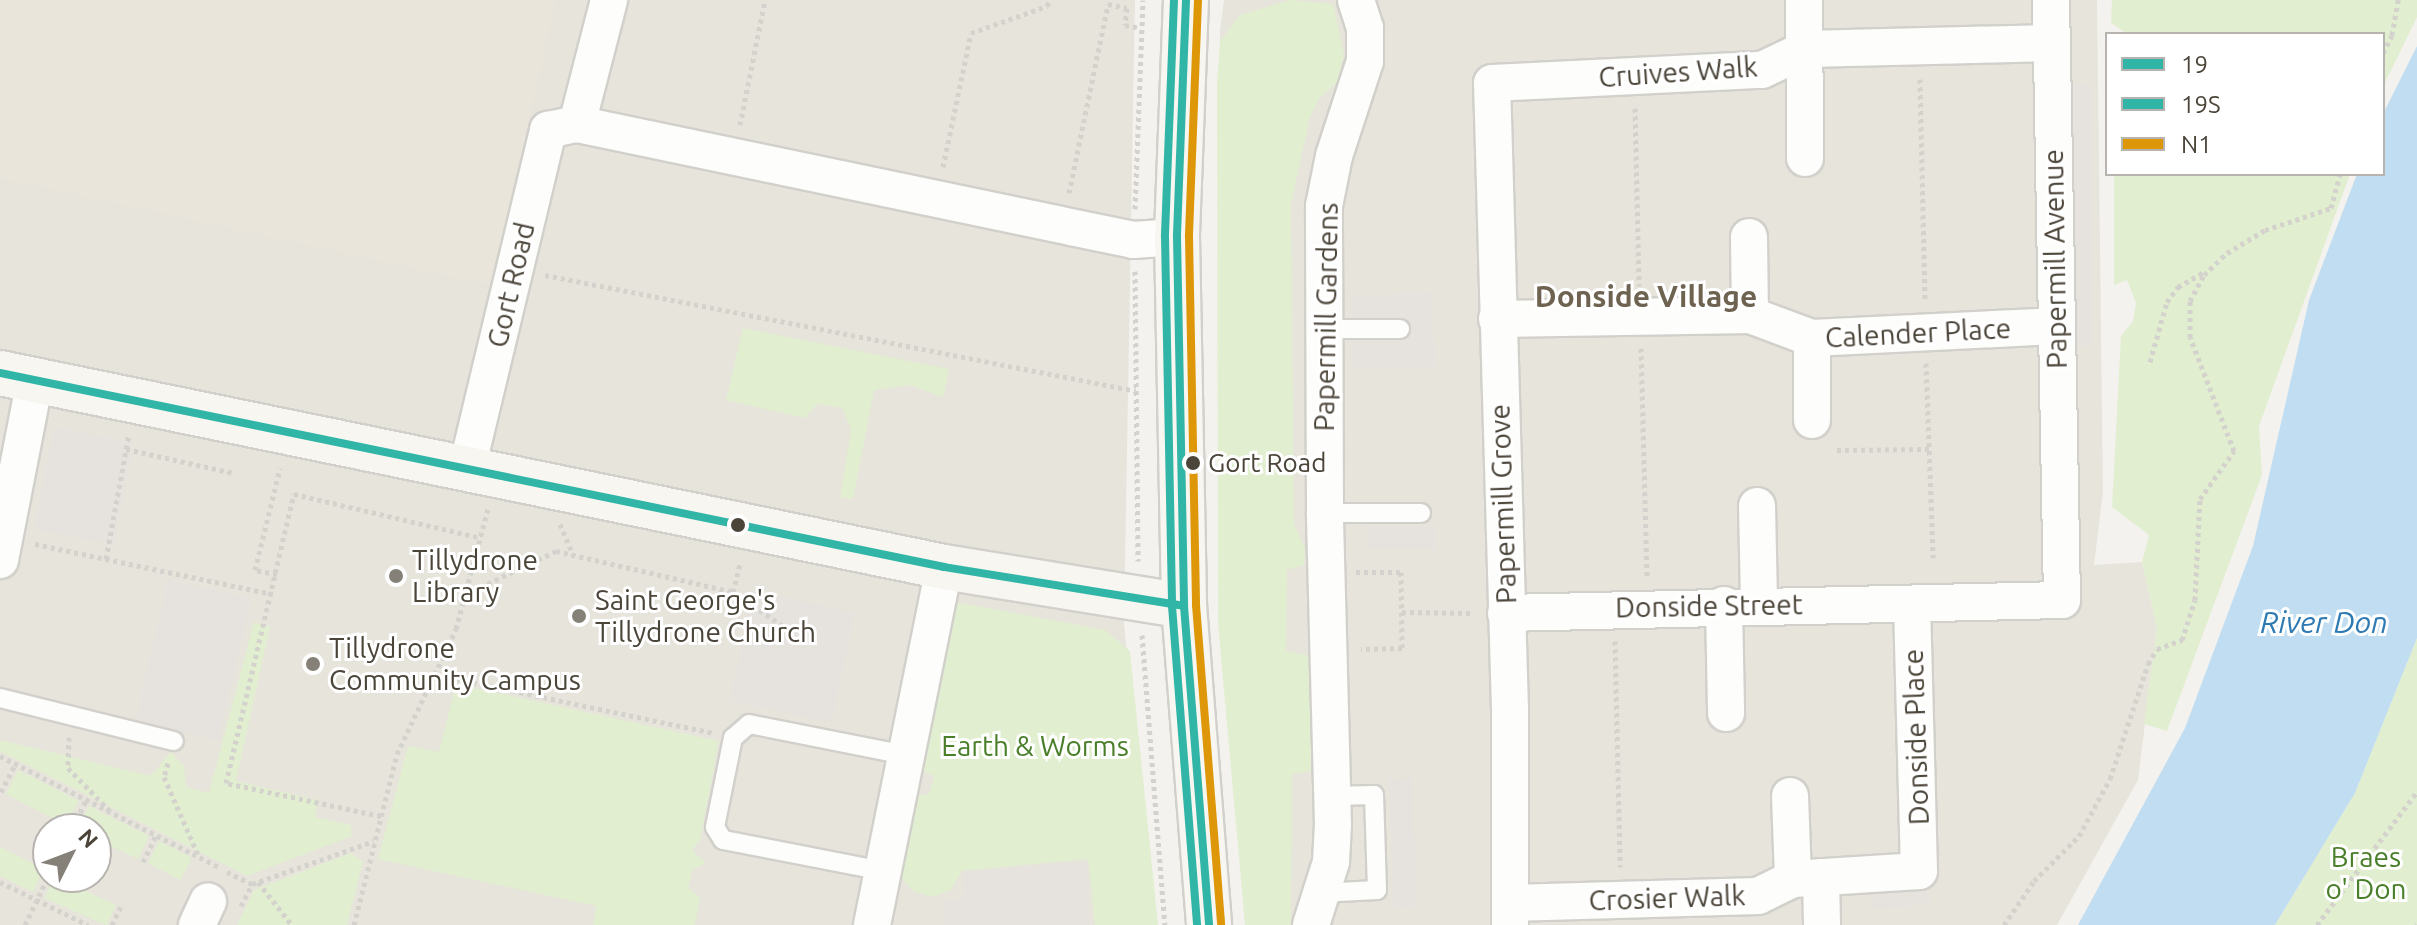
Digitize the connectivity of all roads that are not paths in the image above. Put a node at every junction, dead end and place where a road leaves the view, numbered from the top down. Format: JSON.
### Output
{"nodes":[{"id":1,"x":609,"y":0,"type":"edge"},
{"id":2,"x":1186,"y":0,"type":"edge"},
{"id":3,"x":1356,"y":0,"type":"edge"},
{"id":4,"x":1804,"y":0,"type":"edge"},
{"id":5,"x":2051,"y":0,"type":"edge"},
{"id":6,"x":2052,"y":43,"type":"junction"},
{"id":7,"x":1806,"y":49,"type":"junction"},
{"id":8,"x":1492,"y":83,"type":"joint"},
{"id":9,"x":577,"y":124,"type":"junction"},
{"id":10,"x":1805,"y":158,"type":"dead end"},
{"id":11,"x":1177,"y":237,"type":"junction"},
{"id":12,"x":1749,"y":237,"type":"dead end"},
{"id":13,"x":1750,"y":315,"type":"junction"},
{"id":14,"x":1497,"y":319,"type":"junction"},
{"id":15,"x":2055,"y":326,"type":"junction"},
{"id":16,"x":1323,"y":329,"type":"junction"},
{"id":17,"x":1400,"y":329,"type":"dead end"},
{"id":18,"x":1812,"y":338,"type":"junction"},
{"id":19,"x":18,"y":376,"type":"edge"},
{"id":20,"x":1812,"y":420,"type":"dead end"},
{"id":21,"x":482,"y":471,"type":"junction"},
{"id":22,"x":1757,"y":506,"type":"dead end"},
{"id":23,"x":1325,"y":513,"type":"junction"},
{"id":24,"x":1421,"y":513,"type":"dead end"},
{"id":25,"x":12,"y":534,"type":"edge"},
{"id":26,"x":944,"y":567,"type":"junction"},
{"id":27,"x":1759,"y":604,"type":"junction"},
{"id":28,"x":1912,"y":604,"type":"junction"},
{"id":29,"x":1724,"y":605,"type":"junction"},
{"id":30,"x":1184,"y":606,"type":"junction"},
{"id":31,"x":1506,"y":613,"type":"junction"},
{"id":32,"x":0,"y":698,"type":"edge"},
{"id":33,"x":1726,"y":713,"type":"dead end"},
{"id":34,"x":174,"y":741,"type":"road end"},
{"id":35,"x":906,"y":755,"type":"junction"},
{"id":36,"x":1331,"y":796,"type":"junction"},
{"id":37,"x":1790,"y":796,"type":"dead end"},
{"id":38,"x":883,"y":871,"type":"junction"},
{"id":39,"x":1807,"y":878,"type":"junction"},
{"id":40,"x":1316,"y":909,"type":"edge"},
{"id":41,"x":1510,"y":914,"type":"edge"},
{"id":42,"x":872,"y":925,"type":"edge"},
{"id":43,"x":1209,"y":925,"type":"edge"},
{"id":44,"x":1822,"y":925,"type":"edge"}],
"edges":[{"from":1,"to":9,"type":"street"},
{"from":2,"to":11,"type":"street"},
{"from":3,"to":16,"type":"street","name":"Papermill Gardens"},
{"from":4,"to":7,"type":"street"},
{"from":5,"to":6,"type":"street","name":"Papermill Avenue"},
{"from":6,"to":7,"type":"street","name":"Cruives Walk"},
{"from":6,"to":15,"type":"street","name":"Papermill Avenue"},
{"from":7,"to":8,"type":"street","name":"Cruives Walk"},
{"from":7,"to":10,"type":"street"},
{"from":8,"to":14,"type":"street","name":"Papermill Grove"},
{"from":9,"to":11,"type":"street"},
{"from":9,"to":21,"type":"street","name":"Gort Road"},
{"from":11,"to":30,"type":"street"},
{"from":12,"to":13,"type":"street"},
{"from":13,"to":14,"type":"street","name":"Calender Place"},
{"from":13,"to":18,"type":"street","name":"Calender Place"},
{"from":14,"to":31,"type":"street","name":"Papermill Grove"},
{"from":15,"to":18,"type":"street","name":"Calender Place"},
{"from":15,"to":28,"type":"street","name":"Papermill Avenue"},
{"from":16,"to":17,"type":"lane"},
{"from":16,"to":23,"type":"street","name":"Papermill Gardens"},
{"from":18,"to":20,"type":"street"},
{"from":19,"to":21,"type":"street"},
{"from":19,"to":25,"type":"street"},
{"from":21,"to":26,"type":"street"},
{"from":22,"to":27,"type":"street"},
{"from":23,"to":24,"type":"lane"},
{"from":23,"to":36,"type":"street","name":"Papermill Gardens"},
{"from":26,"to":30,"type":"street"},
{"from":26,"to":35,"type":"street"},
{"from":27,"to":28,"type":"street","name":"Donside Street"},
{"from":27,"to":29,"type":"street","name":"Donside Street"},
{"from":28,"to":39,"type":"street","name":"Donside Place"},
{"from":29,"to":31,"type":"street","name":"Donside Street"},
{"from":29,"to":33,"type":"street"},
{"from":30,"to":43,"type":"street"},
{"from":31,"to":41,"type":"street","name":"Papermill Grove"},
{"from":32,"to":34,"type":"lane"},
{"from":35,"to":38,"type":"street"},
{"from":35,"to":38,"type":"lane"},
{"from":36,"to":40,"type":"street","name":"Papermill Gardens"},
{"from":36,"to":40,"type":"lane"},
{"from":37,"to":39,"type":"street"},
{"from":38,"to":42,"type":"street"},
{"from":39,"to":41,"type":"street","name":"Crosier Walk"},
{"from":39,"to":44,"type":"street"}]}
